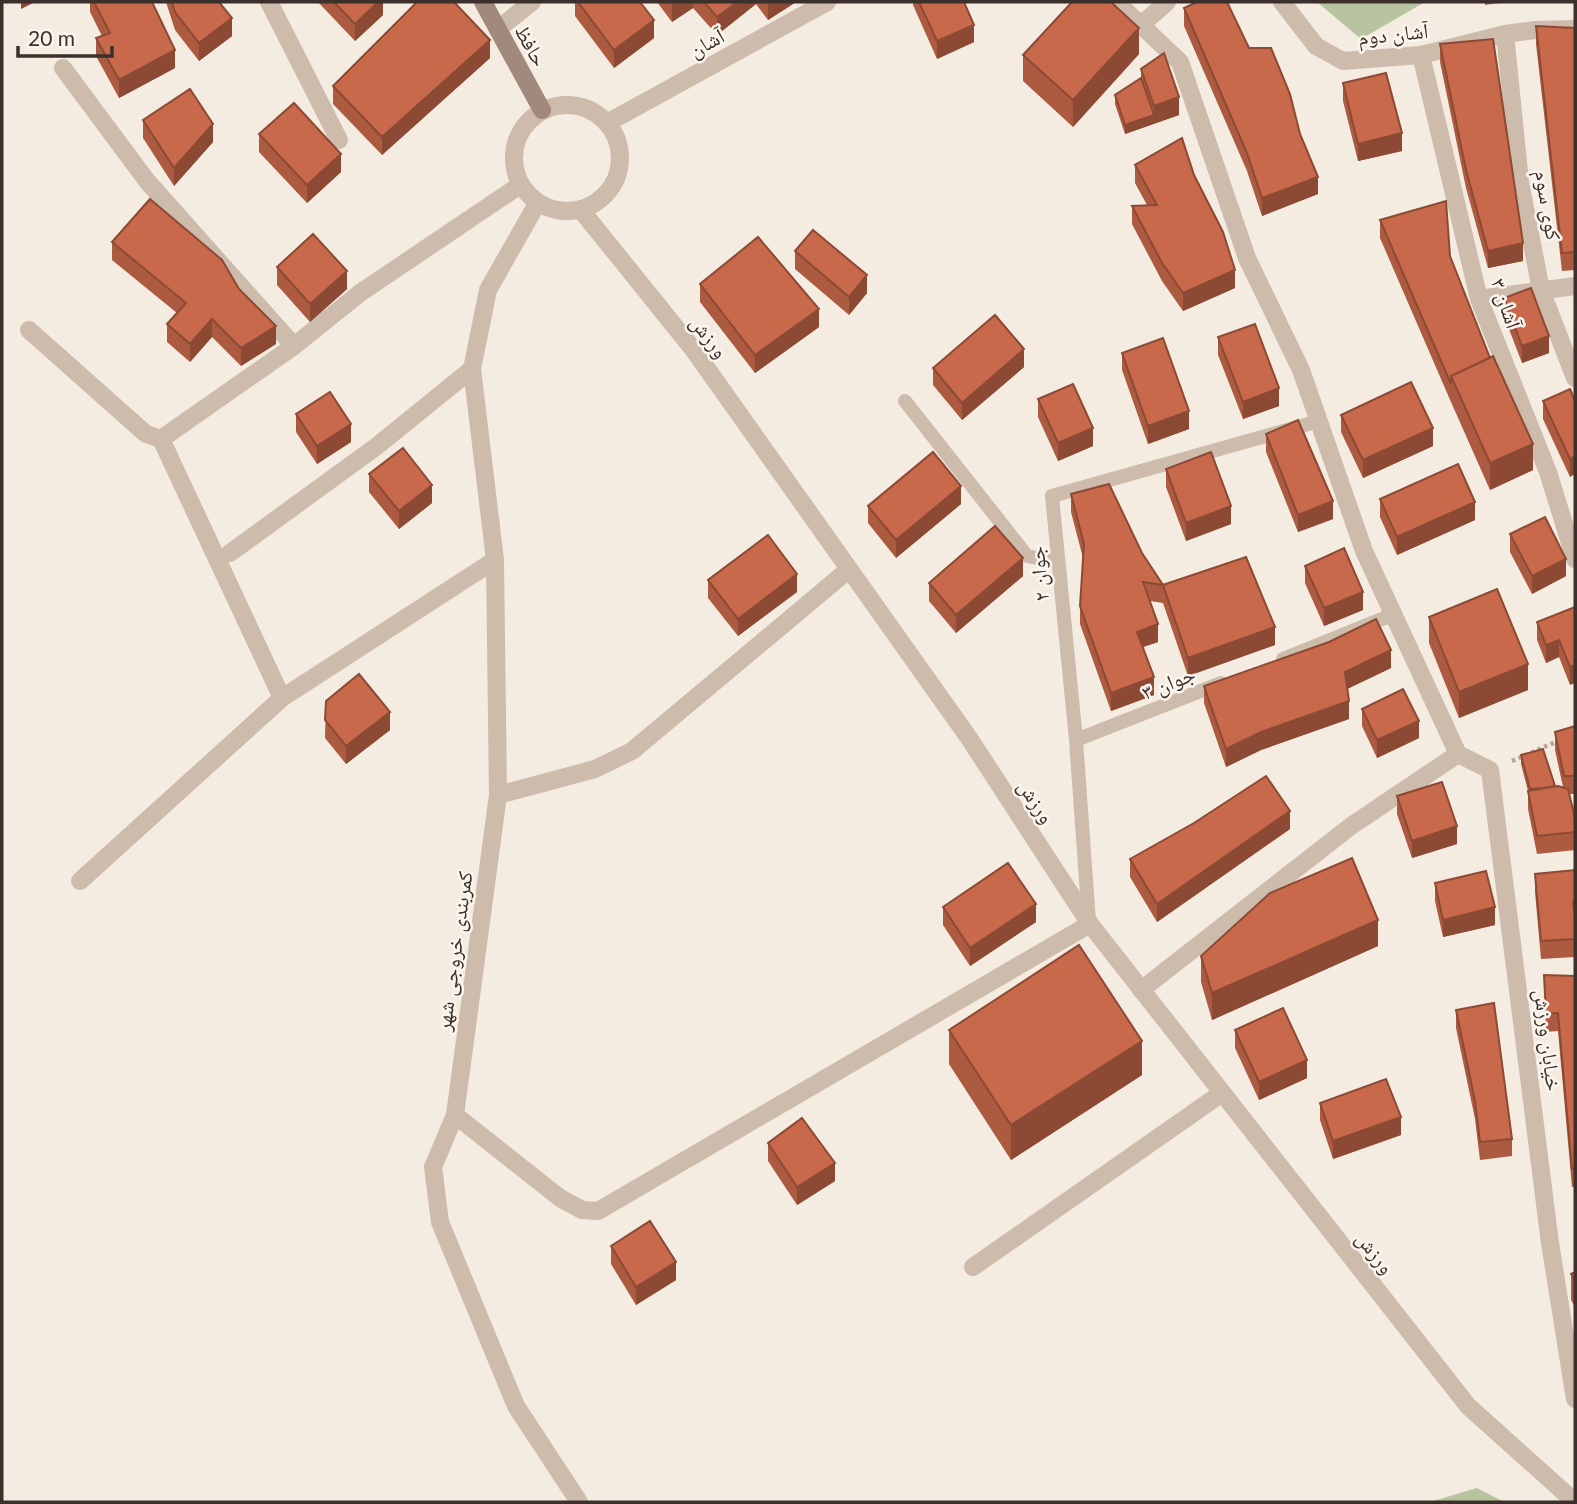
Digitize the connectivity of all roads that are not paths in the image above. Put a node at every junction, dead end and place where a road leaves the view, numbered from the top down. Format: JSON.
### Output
{"nodes":[{"id":1,"x":269,"y":2,"type":"edge"},
{"id":2,"x":483,"y":2,"type":"edge"},
{"id":3,"x":532,"y":2,"type":"edge"},
{"id":4,"x":827,"y":2,"type":"edge"},
{"id":5,"x":1116,"y":2,"type":"edge"},
{"id":6,"x":1167,"y":2,"type":"edge"},
{"id":7,"x":1282,"y":2,"type":"edge"},
{"id":8,"x":1141,"y":25,"type":"junction"},
{"id":9,"x":498,"y":29,"type":"junction"},
{"id":10,"x":1575,"y":29,"type":"edge"},
{"id":11,"x":1505,"y":34,"type":"junction"},
{"id":12,"x":1421,"y":55,"type":"junction"},
{"id":13,"x":63,"y":68,"type":"dead end"},
{"id":14,"x":542,"y":110,"type":"junction"},
{"id":15,"x":607,"y":123,"type":"junction"},
{"id":16,"x":340,"y":140,"type":"dead end"},
{"id":17,"x":520,"y":185,"type":"junction"},
{"id":18,"x":538,"y":202,"type":"junction"},
{"id":19,"x":581,"y":210,"type":"junction"},
{"id":20,"x":1575,"y":286,"type":"edge"},
{"id":21,"x":1541,"y":290,"type":"junction"},
{"id":22,"x":1479,"y":299,"type":"junction"},
{"id":23,"x":29,"y":330,"type":"dead end"},
{"id":24,"x":294,"y":346,"type":"junction"},
{"id":25,"x":472,"y":369,"type":"junction"},
{"id":26,"x":1575,"y":377,"type":"edge"},
{"id":27,"x":905,"y":401,"type":"dead end"},
{"id":28,"x":1319,"y":421,"type":"junction"},
{"id":29,"x":161,"y":439,"type":"junction"},
{"id":30,"x":230,"y":553,"type":"dead end"},
{"id":31,"x":1575,"y":558,"type":"edge"},
{"id":32,"x":495,"y":560,"type":"junction"},
{"id":33,"x":1058,"y":562,"type":"junction"},
{"id":34,"x":848,"y":571,"type":"junction"},
{"id":35,"x":1392,"y":615,"type":"junction"},
{"id":36,"x":1266,"y":665,"type":"edge"},
{"id":37,"x":1241,"y":676,"type":"edge"},
{"id":38,"x":282,"y":698,"type":"junction"},
{"id":39,"x":1076,"y":740,"type":"junction"},
{"id":40,"x":1458,"y":754,"type":"junction"},
{"id":41,"x":498,"y":795,"type":"junction"},
{"id":42,"x":80,"y":881,"type":"dead end"},
{"id":43,"x":1090,"y":923,"type":"junction"},
{"id":44,"x":1141,"y":990,"type":"junction"},
{"id":45,"x":1222,"y":1093,"type":"junction"},
{"id":46,"x":455,"y":1115,"type":"junction"},
{"id":47,"x":973,"y":1268,"type":"dead end"},
{"id":48,"x":1575,"y":1399,"type":"edge"},
{"id":49,"x":579,"y":1502,"type":"edge"},
{"id":50,"x":1575,"y":1502,"type":"edge"}],
"edges":[{"from":1,"to":16,"type":"street"},
{"from":2,"to":9,"type":"main road","name":"حافظ"},
{"from":3,"to":9,"type":"street"},
{"from":4,"to":15,"type":"street","name":"آشان"},
{"from":5,"to":8,"type":"street"},
{"from":6,"to":8,"type":"street"},
{"from":7,"to":12,"type":"street","name":"آشان دوم"},
{"from":8,"to":28,"type":"street"},
{"from":9,"to":14,"type":"main road","name":"حافظ"},
{"from":10,"to":11,"type":"street","name":"آشان دوم"},
{"from":11,"to":12,"type":"street","name":"آشان دوم"},
{"from":11,"to":21,"type":"street","name":"کوی سوم"},
{"from":12,"to":22,"type":"street","name":"آشان ۳"},
{"from":13,"to":24,"type":"street"},
{"from":14,"to":15,"type":"street"},
{"from":14,"to":17,"type":"street"},
{"from":15,"to":19,"type":"street"},
{"from":17,"to":18,"type":"street"},
{"from":17,"to":24,"type":"street"},
{"from":18,"to":19,"type":"street"},
{"from":18,"to":25,"type":"street","name":"کمربندی خروجی شهر"},
{"from":19,"to":34,"type":"street","name":"ورزش"},
{"from":20,"to":21,"type":"street"},
{"from":21,"to":22,"type":"street"},
{"from":21,"to":26,"type":"street","name":"کوی سوم"},
{"from":22,"to":31,"type":"street","name":"آشان ۳"},
{"from":23,"to":29,"type":"street"},
{"from":24,"to":29,"type":"street"},
{"from":25,"to":30,"type":"street"},
{"from":25,"to":32,"type":"street","name":"کمربندی خروجی شهر"},
{"from":27,"to":33,"type":"lane"},
{"from":28,"to":33,"type":"lane","name":"جوان ۲"},
{"from":28,"to":35,"type":"street"},
{"from":29,"to":38,"type":"street"},
{"from":32,"to":38,"type":"street"},
{"from":32,"to":41,"type":"street","name":"کمربندی خروجی شهر"},
{"from":33,"to":39,"type":"lane","name":"جوان ۲"},
{"from":34,"to":41,"type":"street"},
{"from":34,"to":43,"type":"street","name":"ورزش"},
{"from":35,"to":36,"type":"lane"},
{"from":35,"to":40,"type":"street"},
{"from":37,"to":39,"type":"lane","name":"جوان ۳"},
{"from":38,"to":42,"type":"street"},
{"from":39,"to":43,"type":"lane","name":"جوان ۲"},
{"from":40,"to":44,"type":"street"},
{"from":40,"to":48,"type":"street","name":"خیابان ورزش"},
{"from":41,"to":46,"type":"street","name":"کمربندی خروجی شهر"},
{"from":43,"to":44,"type":"street","name":"ورزش"},
{"from":43,"to":46,"type":"street"},
{"from":44,"to":45,"type":"street","name":"ورزش"},
{"from":45,"to":47,"type":"street"},
{"from":45,"to":50,"type":"street","name":"ورزش"},
{"from":46,"to":49,"type":"street","name":"کمربندی خروجی شهر"}]}
